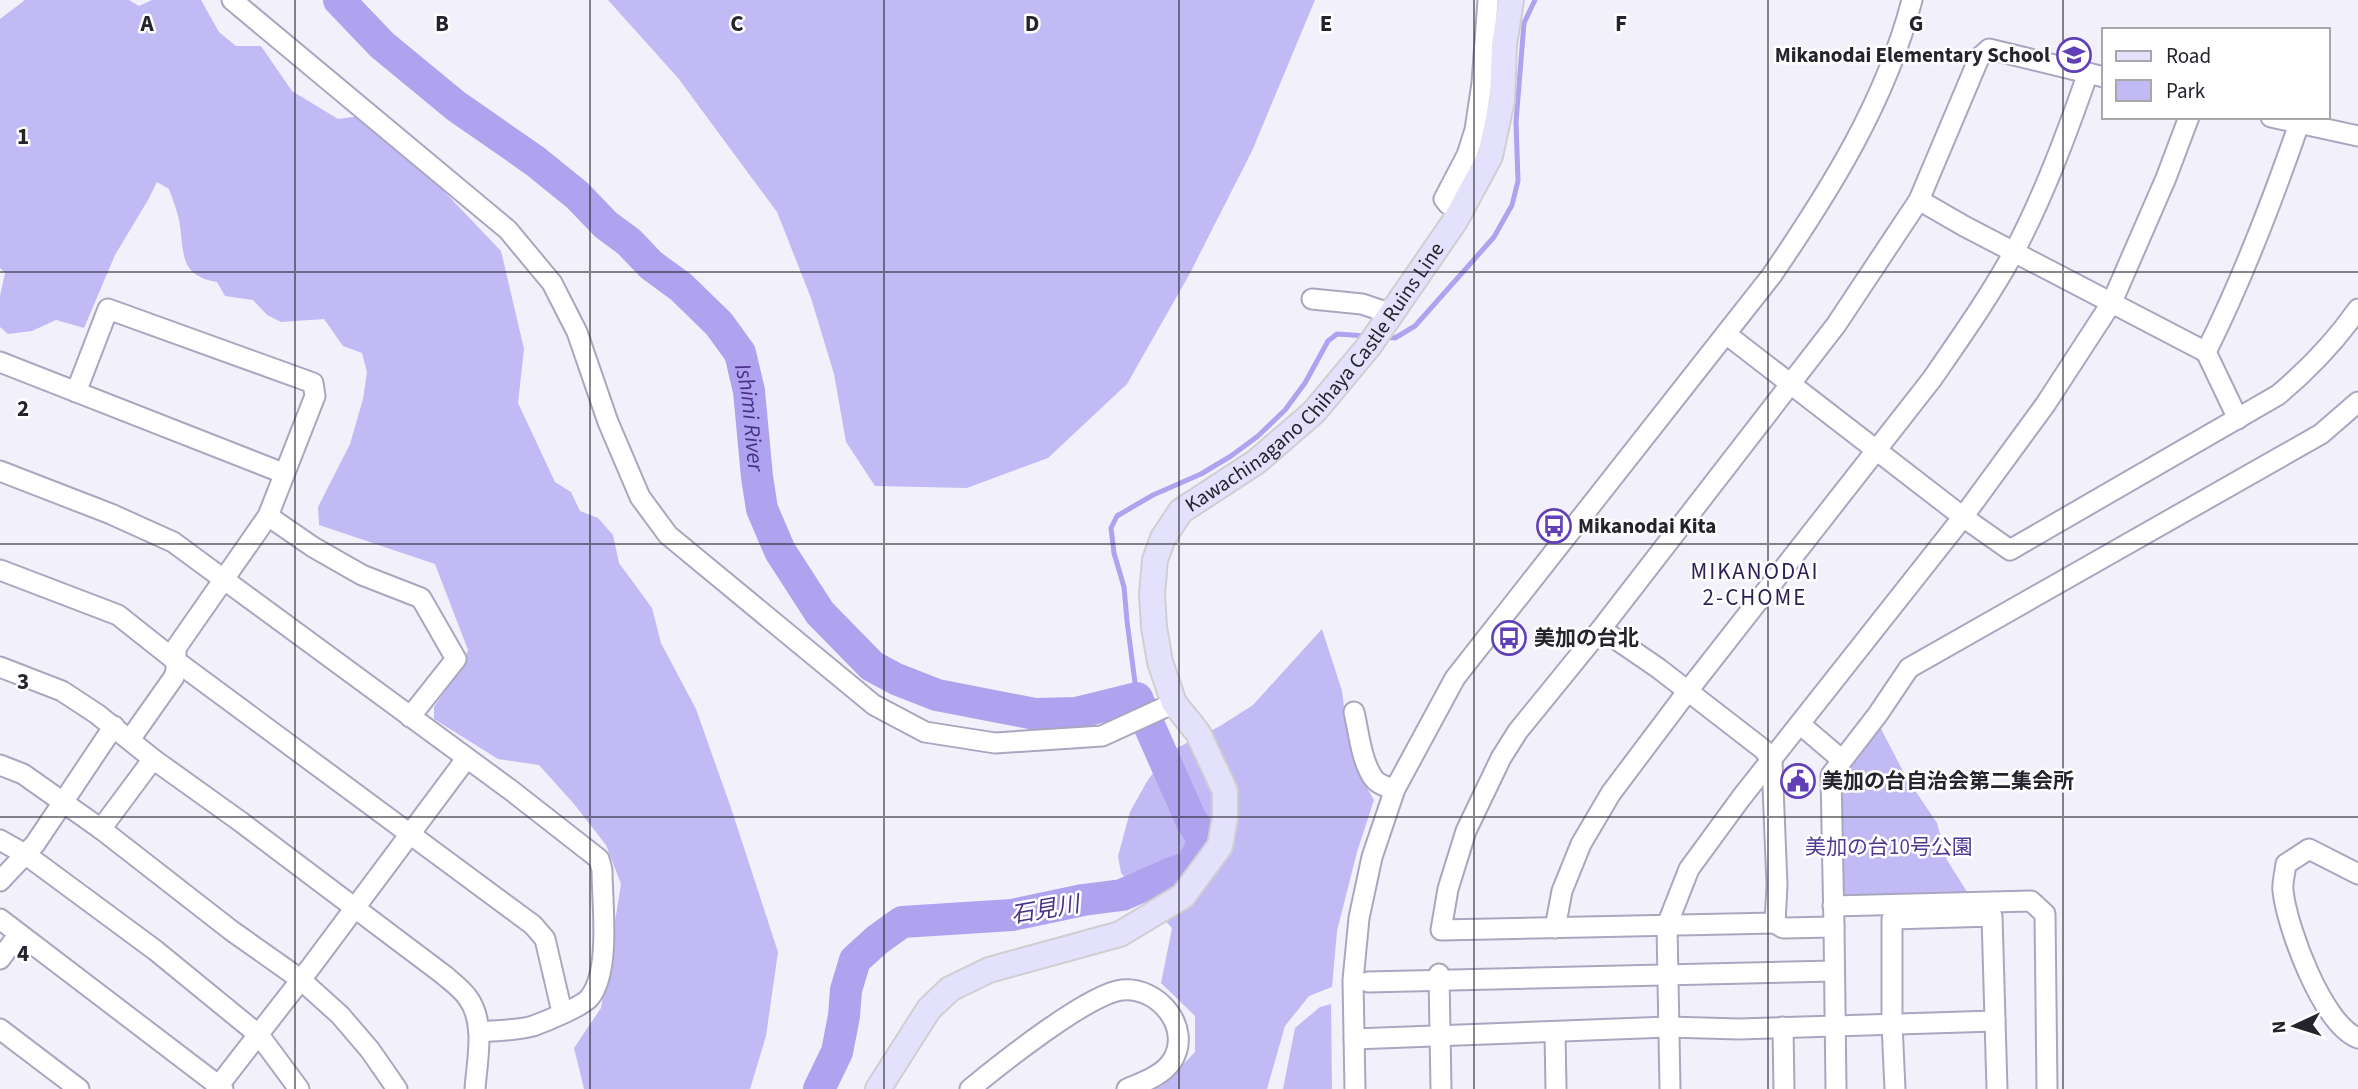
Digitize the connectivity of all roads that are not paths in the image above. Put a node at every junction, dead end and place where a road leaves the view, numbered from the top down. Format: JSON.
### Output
{"nodes":[{"id":1,"x":232,"y":0,"type":"edge"},
{"id":2,"x":1488,"y":0,"type":"edge"},
{"id":3,"x":1511,"y":0,"type":"edge"},
{"id":4,"x":1912,"y":0,"type":"edge"},
{"id":5,"x":2096,"y":75,"type":"edge"},
{"id":6,"x":2188,"y":119,"type":"edge"},
{"id":7,"x":2279,"y":119,"type":"edge"},
{"id":8,"x":2299,"y":124,"type":"junction"},
{"id":9,"x":2358,"y":136,"type":"edge"},
{"id":10,"x":1490,"y":156,"type":"junction"},
{"id":11,"x":1919,"y":200,"type":"junction"},
{"id":12,"x":2014,"y":252,"type":"junction"},
{"id":13,"x":1312,"y":299,"type":"dead end"},
{"id":14,"x":2112,"y":302,"type":"junction"},
{"id":15,"x":2358,"y":309,"type":"edge"},
{"id":16,"x":1381,"y":329,"type":"junction"},
{"id":17,"x":1727,"y":334,"type":"junction"},
{"id":18,"x":2206,"y":352,"type":"junction"},
{"id":19,"x":0,"y":362,"type":"edge"},
{"id":20,"x":1791,"y":382,"type":"junction"},
{"id":21,"x":76,"y":392,"type":"junction"},
{"id":22,"x":2358,"y":402,"type":"edge"},
{"id":23,"x":2238,"y":419,"type":"junction"},
{"id":24,"x":1877,"y":450,"type":"junction"},
{"id":25,"x":0,"y":471,"type":"edge"},
{"id":26,"x":284,"y":473,"type":"junction"},
{"id":27,"x":268,"y":516,"type":"junction"},
{"id":28,"x":1963,"y":517,"type":"junction"},
{"id":29,"x":0,"y":570,"type":"edge"},
{"id":30,"x":225,"y":580,"type":"junction"},
{"id":31,"x":1601,"y":628,"type":"junction"},
{"id":32,"x":176,"y":661,"type":"junction"},
{"id":33,"x":0,"y":667,"type":"edge"},
{"id":34,"x":1687,"y":692,"type":"junction"},
{"id":35,"x":1174,"y":703,"type":"junction"},
{"id":36,"x":1354,"y":712,"type":"dead end"},
{"id":37,"x":410,"y":717,"type":"junction"},
{"id":38,"x":1801,"y":725,"type":"junction"},
{"id":39,"x":114,"y":726,"type":"junction"},
{"id":40,"x":131,"y":738,"type":"junction"},
{"id":41,"x":153,"y":758,"type":"junction"},
{"id":42,"x":466,"y":759,"type":"junction"},
{"id":43,"x":1842,"y":760,"type":"junction"},
{"id":44,"x":1772,"y":762,"type":"junction"},
{"id":45,"x":0,"y":765,"type":"edge"},
{"id":46,"x":1395,"y":789,"type":"junction"},
{"id":47,"x":62,"y":802,"type":"junction"},
{"id":48,"x":101,"y":829,"type":"junction"},
{"id":49,"x":410,"y":833,"type":"junction"},
{"id":50,"x":0,"y":841,"type":"edge"},
{"id":51,"x":25,"y":853,"type":"junction"},
{"id":52,"x":2358,"y":874,"type":"edge"},
{"id":53,"x":0,"y":881,"type":"edge"},
{"id":54,"x":354,"y":906,"type":"junction"},
{"id":55,"x":1833,"y":906,"type":"junction"},
{"id":56,"x":0,"y":919,"type":"edge"},
{"id":57,"x":1775,"y":923,"type":"junction"},
{"id":58,"x":1667,"y":925,"type":"junction"},
{"id":59,"x":1834,"y":927,"type":"junction"},
{"id":60,"x":1555,"y":928,"type":"junction"},
{"id":61,"x":19,"y":934,"type":"junction"},
{"id":62,"x":0,"y":959,"type":"edge"},
{"id":63,"x":1834,"y":971,"type":"junction"},
{"id":64,"x":1668,"y":976,"type":"junction"},
{"id":65,"x":1439,"y":977,"type":"junction"},
{"id":66,"x":300,"y":979,"type":"junction"},
{"id":67,"x":1368,"y":982,"type":"dead end"},
{"id":68,"x":562,"y":1012,"type":"junction"},
{"id":69,"x":1995,"y":1021,"type":"junction"},
{"id":70,"x":1892,"y":1024,"type":"junction"},
{"id":71,"x":1835,"y":1025,"type":"junction"},
{"id":72,"x":1668,"y":1027,"type":"junction"},
{"id":73,"x":1783,"y":1027,"type":"junction"},
{"id":74,"x":0,"y":1029,"type":"edge"},
{"id":75,"x":479,"y":1032,"type":"junction"},
{"id":76,"x":1555,"y":1032,"type":"junction"},
{"id":77,"x":1440,"y":1034,"type":"junction"},
{"id":78,"x":259,"y":1035,"type":"junction"},
{"id":79,"x":2358,"y":1038,"type":"edge"},
{"id":80,"x":1354,"y":1039,"type":"junction"},
{"id":81,"x":219,"y":1088,"type":"edge"},
{"id":82,"x":79,"y":1089,"type":"edge"},
{"id":83,"x":299,"y":1089,"type":"edge"},
{"id":84,"x":397,"y":1089,"type":"edge"},
{"id":85,"x":475,"y":1089,"type":"edge"},
{"id":86,"x":878,"y":1089,"type":"edge"},
{"id":87,"x":970,"y":1089,"type":"edge"},
{"id":88,"x":1127,"y":1089,"type":"edge"},
{"id":89,"x":1355,"y":1089,"type":"edge"},
{"id":90,"x":1441,"y":1089,"type":"edge"},
{"id":91,"x":1556,"y":1089,"type":"edge"},
{"id":92,"x":1670,"y":1089,"type":"edge"},
{"id":93,"x":1784,"y":1089,"type":"edge"},
{"id":94,"x":1836,"y":1089,"type":"edge"},
{"id":95,"x":1895,"y":1089,"type":"edge"},
{"id":96,"x":1997,"y":1089,"type":"edge"},
{"id":97,"x":2048,"y":1089,"type":"edge"}],
"edges":[{"from":1,"to":35,"type":"street"},
{"from":2,"to":10,"type":"street"},
{"from":3,"to":10,"type":"main road","name":"Kawachinagano Chihaya Castle Ruins Line"},
{"from":4,"to":17,"type":"street"},
{"from":5,"to":11,"type":"street"},
{"from":5,"to":12,"type":"street"},
{"from":6,"to":14,"type":"street"},
{"from":7,"to":8,"type":"street"},
{"from":8,"to":9,"type":"street"},
{"from":8,"to":18,"type":"street"},
{"from":10,"to":16,"type":"main road","name":"Kawachinagano Chihaya Castle Ruins Line"},
{"from":11,"to":12,"type":"street"},
{"from":11,"to":20,"type":"street"},
{"from":12,"to":14,"type":"street"},
{"from":12,"to":24,"type":"street"},
{"from":13,"to":16,"type":"street"},
{"from":14,"to":18,"type":"street"},
{"from":14,"to":28,"type":"street"},
{"from":15,"to":23,"type":"street"},
{"from":16,"to":35,"type":"main road","name":"Kawachinagano Chihaya Castle Ruins Line"},
{"from":17,"to":20,"type":"street"},
{"from":17,"to":46,"type":"street"},
{"from":18,"to":23,"type":"street"},
{"from":19,"to":21,"type":"street"},
{"from":20,"to":24,"type":"street"},
{"from":20,"to":31,"type":"street"},
{"from":21,"to":26,"type":"street"},
{"from":21,"to":26,"type":"street"},
{"from":22,"to":43,"type":"street"},
{"from":23,"to":28,"type":"street"},
{"from":24,"to":28,"type":"street"},
{"from":24,"to":34,"type":"street"},
{"from":25,"to":30,"type":"street"},
{"from":26,"to":27,"type":"street"},
{"from":27,"to":30,"type":"street"},
{"from":27,"to":37,"type":"street"},
{"from":28,"to":38,"type":"street"},
{"from":29,"to":32,"type":"street"},
{"from":30,"to":32,"type":"street"},
{"from":30,"to":37,"type":"street"},
{"from":31,"to":34,"type":"street"},
{"from":31,"to":60,"type":"street"},
{"from":32,"to":40,"type":"street"},
{"from":32,"to":49,"type":"street"},
{"from":33,"to":39,"type":"street"},
{"from":34,"to":44,"type":"street"},
{"from":34,"to":60,"type":"street"},
{"from":35,"to":86,"type":"main road","name":"Kawachinagano Chihaya Castle Ruins Line"},
{"from":36,"to":46,"type":"street"},
{"from":37,"to":42,"type":"street"},
{"from":38,"to":43,"type":"street"},
{"from":38,"to":44,"type":"street"},
{"from":39,"to":40,"type":"street"},
{"from":39,"to":47,"type":"street"},
{"from":40,"to":41,"type":"street"},
{"from":41,"to":48,"type":"street"},
{"from":41,"to":54,"type":"street"},
{"from":42,"to":49,"type":"street"},
{"from":42,"to":68,"type":"street"},
{"from":43,"to":55,"type":"street"},
{"from":44,"to":57,"type":"street"},
{"from":44,"to":58,"type":"street"},
{"from":45,"to":47,"type":"street"},
{"from":46,"to":80,"type":"street"},
{"from":47,"to":48,"type":"street"},
{"from":47,"to":51,"type":"street"},
{"from":48,"to":66,"type":"street"},
{"from":49,"to":54,"type":"street"},
{"from":49,"to":68,"type":"street"},
{"from":50,"to":51,"type":"street"},
{"from":51,"to":53,"type":"street"},
{"from":51,"to":78,"type":"street"},
{"from":52,"to":79,"type":"street"},
{"from":54,"to":66,"type":"street"},
{"from":54,"to":75,"type":"street"},
{"from":55,"to":59,"type":"street"},
{"from":55,"to":97,"type":"street"},
{"from":56,"to":61,"type":"street"},
{"from":57,"to":58,"type":"street"},
{"from":57,"to":59,"type":"street"},
{"from":58,"to":60,"type":"street"},
{"from":58,"to":64,"type":"street"},
{"from":59,"to":63,"type":"street"},
{"from":61,"to":62,"type":"street"},
{"from":61,"to":81,"type":"street"},
{"from":63,"to":64,"type":"street"},
{"from":63,"to":71,"type":"street"},
{"from":64,"to":65,"type":"street"},
{"from":64,"to":72,"type":"street"},
{"from":65,"to":67,"type":"street"},
{"from":65,"to":77,"type":"street"},
{"from":66,"to":78,"type":"street"},
{"from":66,"to":84,"type":"street"},
{"from":68,"to":75,"type":"street"},
{"from":69,"to":70,"type":"street"},
{"from":69,"to":70,"type":"street"},
{"from":69,"to":96,"type":"street"},
{"from":70,"to":71,"type":"street"},
{"from":70,"to":95,"type":"street"},
{"from":71,"to":73,"type":"street"},
{"from":71,"to":94,"type":"street"},
{"from":72,"to":73,"type":"street"},
{"from":72,"to":76,"type":"street"},
{"from":72,"to":92,"type":"street"},
{"from":73,"to":93,"type":"street"},
{"from":74,"to":82,"type":"street"},
{"from":75,"to":85,"type":"street"},
{"from":76,"to":77,"type":"street"},
{"from":76,"to":91,"type":"street"},
{"from":77,"to":80,"type":"street"},
{"from":77,"to":90,"type":"street"},
{"from":78,"to":81,"type":"street"},
{"from":78,"to":83,"type":"street"},
{"from":80,"to":89,"type":"street"},
{"from":87,"to":88,"type":"street"}]}
